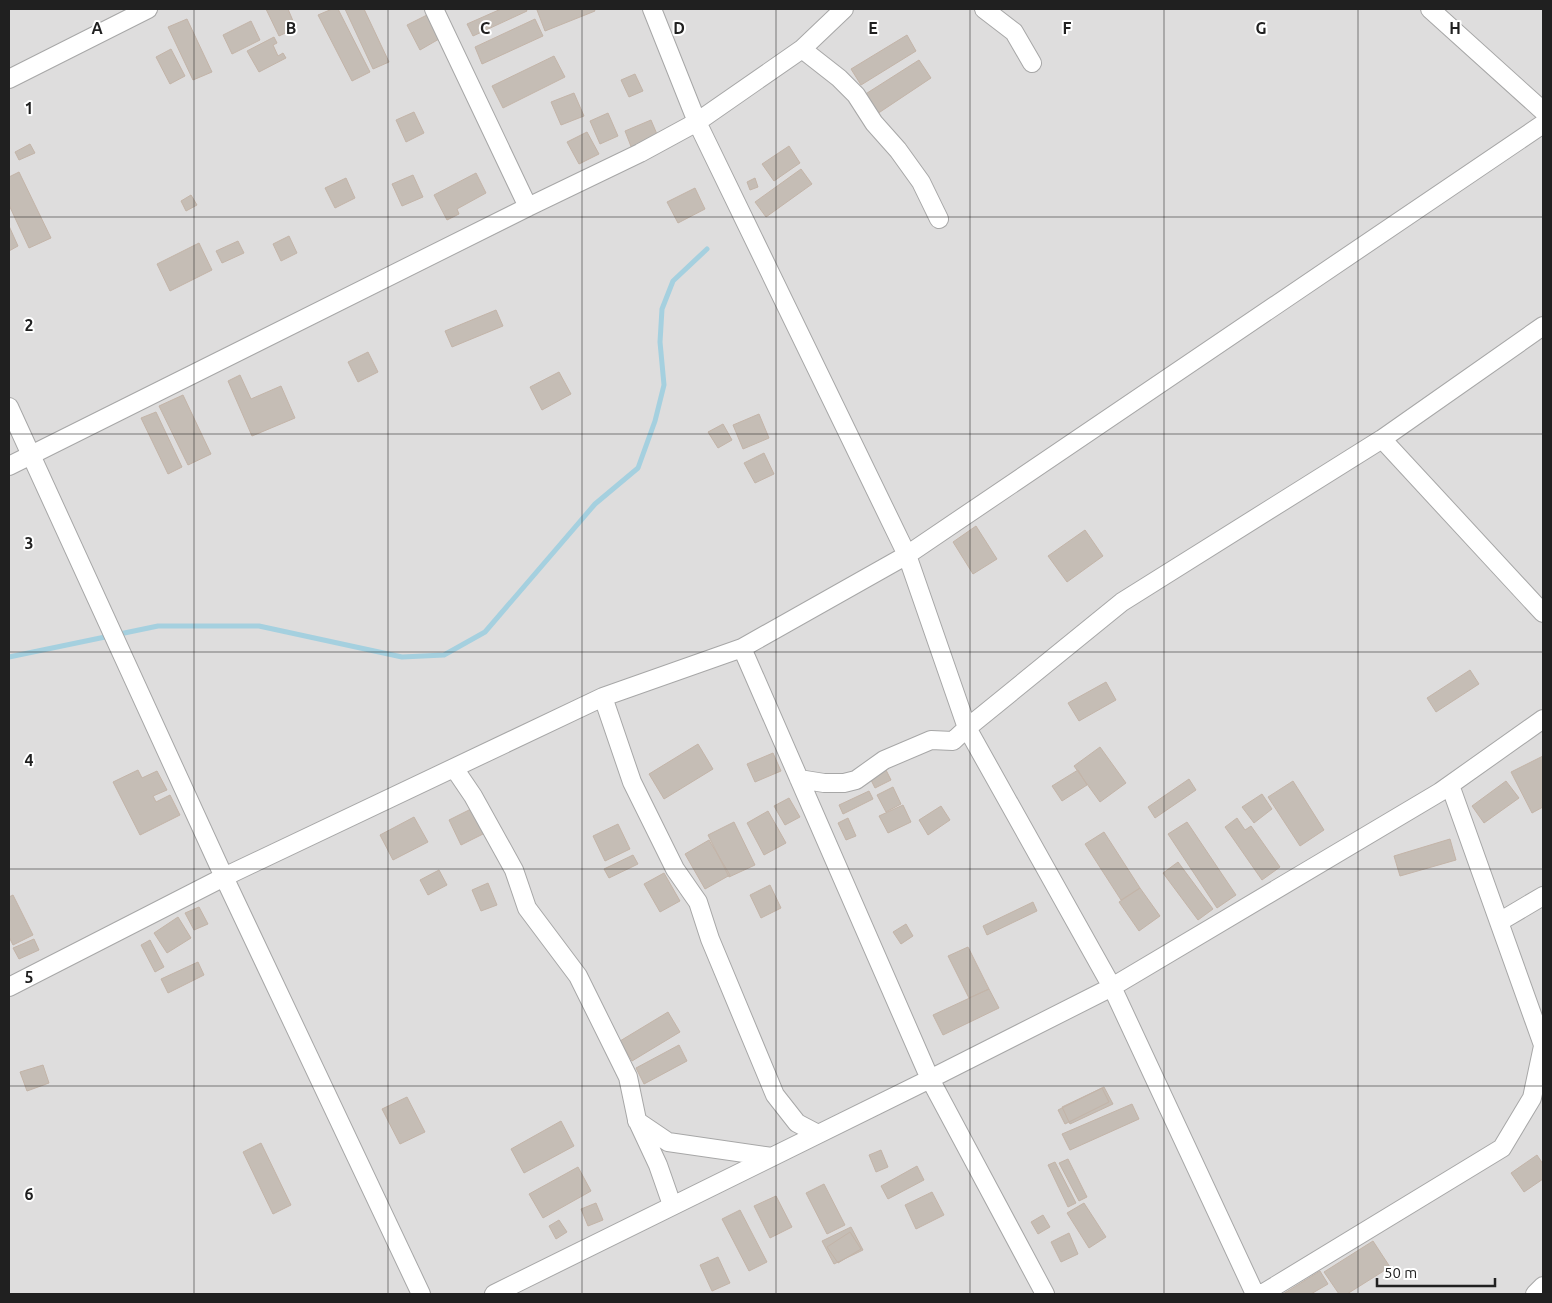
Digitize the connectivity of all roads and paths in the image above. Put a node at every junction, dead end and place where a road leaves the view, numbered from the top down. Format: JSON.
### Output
{"nodes":[{"id":1,"x":148,"y":9,"type":"edge"},
{"id":2,"x":434,"y":9,"type":"edge"},
{"id":3,"x":652,"y":9,"type":"edge"},
{"id":4,"x":844,"y":9,"type":"edge"},
{"id":5,"x":984,"y":9,"type":"edge"},
{"id":6,"x":1430,"y":9,"type":"edge"},
{"id":7,"x":802,"y":50,"type":"junction"},
{"id":8,"x":1032,"y":63,"type":"dead end"},
{"id":9,"x":9,"y":79,"type":"edge"},
{"id":10,"x":1543,"y":111,"type":"edge"},
{"id":11,"x":697,"y":122,"type":"junction"},
{"id":12,"x":1543,"y":124,"type":"edge"},
{"id":13,"x":528,"y":206,"type":"junction"},
{"id":14,"x":939,"y":219,"type":"dead end"},
{"id":15,"x":1543,"y":326,"type":"edge"},
{"id":16,"x":9,"y":407,"type":"edge"},
{"id":17,"x":1382,"y":438,"type":"junction"},
{"id":18,"x":31,"y":455,"type":"junction"},
{"id":19,"x":9,"y":466,"type":"edge"},
{"id":20,"x":907,"y":555,"type":"junction"},
{"id":21,"x":1543,"y":613,"type":"edge"},
{"id":22,"x":742,"y":648,"type":"junction"},
{"id":23,"x":603,"y":697,"type":"junction"},
{"id":24,"x":1543,"y":719,"type":"edge"},
{"id":25,"x":967,"y":728,"type":"junction"},
{"id":26,"x":454,"y":768,"type":"junction"},
{"id":27,"x":799,"y":779,"type":"junction"},
{"id":28,"x":1450,"y":785,"type":"junction"},
{"id":29,"x":224,"y":877,"type":"junction"},
{"id":30,"x":1543,"y":896,"type":"edge"},
{"id":31,"x":1499,"y":922,"type":"junction"},
{"id":32,"x":9,"y":987,"type":"edge"},
{"id":33,"x":1112,"y":988,"type":"junction"},
{"id":34,"x":1543,"y":1046,"type":"edge"},
{"id":35,"x":930,"y":1079,"type":"junction"},
{"id":36,"x":637,"y":1120,"type":"junction"},
{"id":37,"x":818,"y":1134,"type":"junction"},
{"id":38,"x":772,"y":1157,"type":"junction"},
{"id":39,"x":672,"y":1205,"type":"junction"},
{"id":40,"x":1543,"y":1286,"type":"edge"},
{"id":41,"x":421,"y":1294,"type":"edge"},
{"id":42,"x":494,"y":1294,"type":"edge"},
{"id":43,"x":1045,"y":1294,"type":"edge"},
{"id":44,"x":1255,"y":1294,"type":"edge"},
{"id":45,"x":1262,"y":1294,"type":"edge"},
{"id":46,"x":1535,"y":1294,"type":"edge"}],
"edges":[{"from":1,"to":9,"type":"street"},
{"from":2,"to":13,"type":"street"},
{"from":3,"to":11,"type":"street"},
{"from":4,"to":7,"type":"street"},
{"from":5,"to":8,"type":"street"},
{"from":6,"to":10,"type":"street"},
{"from":7,"to":11,"type":"street"},
{"from":7,"to":14,"type":"street"},
{"from":11,"to":13,"type":"street"},
{"from":11,"to":20,"type":"street"},
{"from":12,"to":20,"type":"street"},
{"from":13,"to":18,"type":"street"},
{"from":15,"to":17,"type":"street"},
{"from":16,"to":18,"type":"street"},
{"from":17,"to":21,"type":"street"},
{"from":17,"to":25,"type":"street"},
{"from":18,"to":19,"type":"street"},
{"from":18,"to":29,"type":"street"},
{"from":20,"to":22,"type":"street"},
{"from":20,"to":25,"type":"street"},
{"from":22,"to":23,"type":"street"},
{"from":22,"to":27,"type":"street"},
{"from":23,"to":26,"type":"street"},
{"from":23,"to":37,"type":"street"},
{"from":24,"to":28,"type":"street"},
{"from":25,"to":27,"type":"street"},
{"from":25,"to":33,"type":"street"},
{"from":26,"to":29,"type":"street"},
{"from":26,"to":36,"type":"street"},
{"from":27,"to":35,"type":"street"},
{"from":28,"to":31,"type":"street"},
{"from":28,"to":33,"type":"street"},
{"from":29,"to":32,"type":"street"},
{"from":29,"to":41,"type":"street"},
{"from":30,"to":31,"type":"street"},
{"from":31,"to":34,"type":"street"},
{"from":33,"to":35,"type":"street"},
{"from":33,"to":44,"type":"street"},
{"from":34,"to":45,"type":"street"},
{"from":35,"to":37,"type":"street"},
{"from":35,"to":43,"type":"street"},
{"from":36,"to":38,"type":"street"},
{"from":36,"to":39,"type":"street"},
{"from":37,"to":38,"type":"street"},
{"from":38,"to":39,"type":"street"},
{"from":39,"to":42,"type":"street"},
{"from":40,"to":46,"type":"street"}]}
